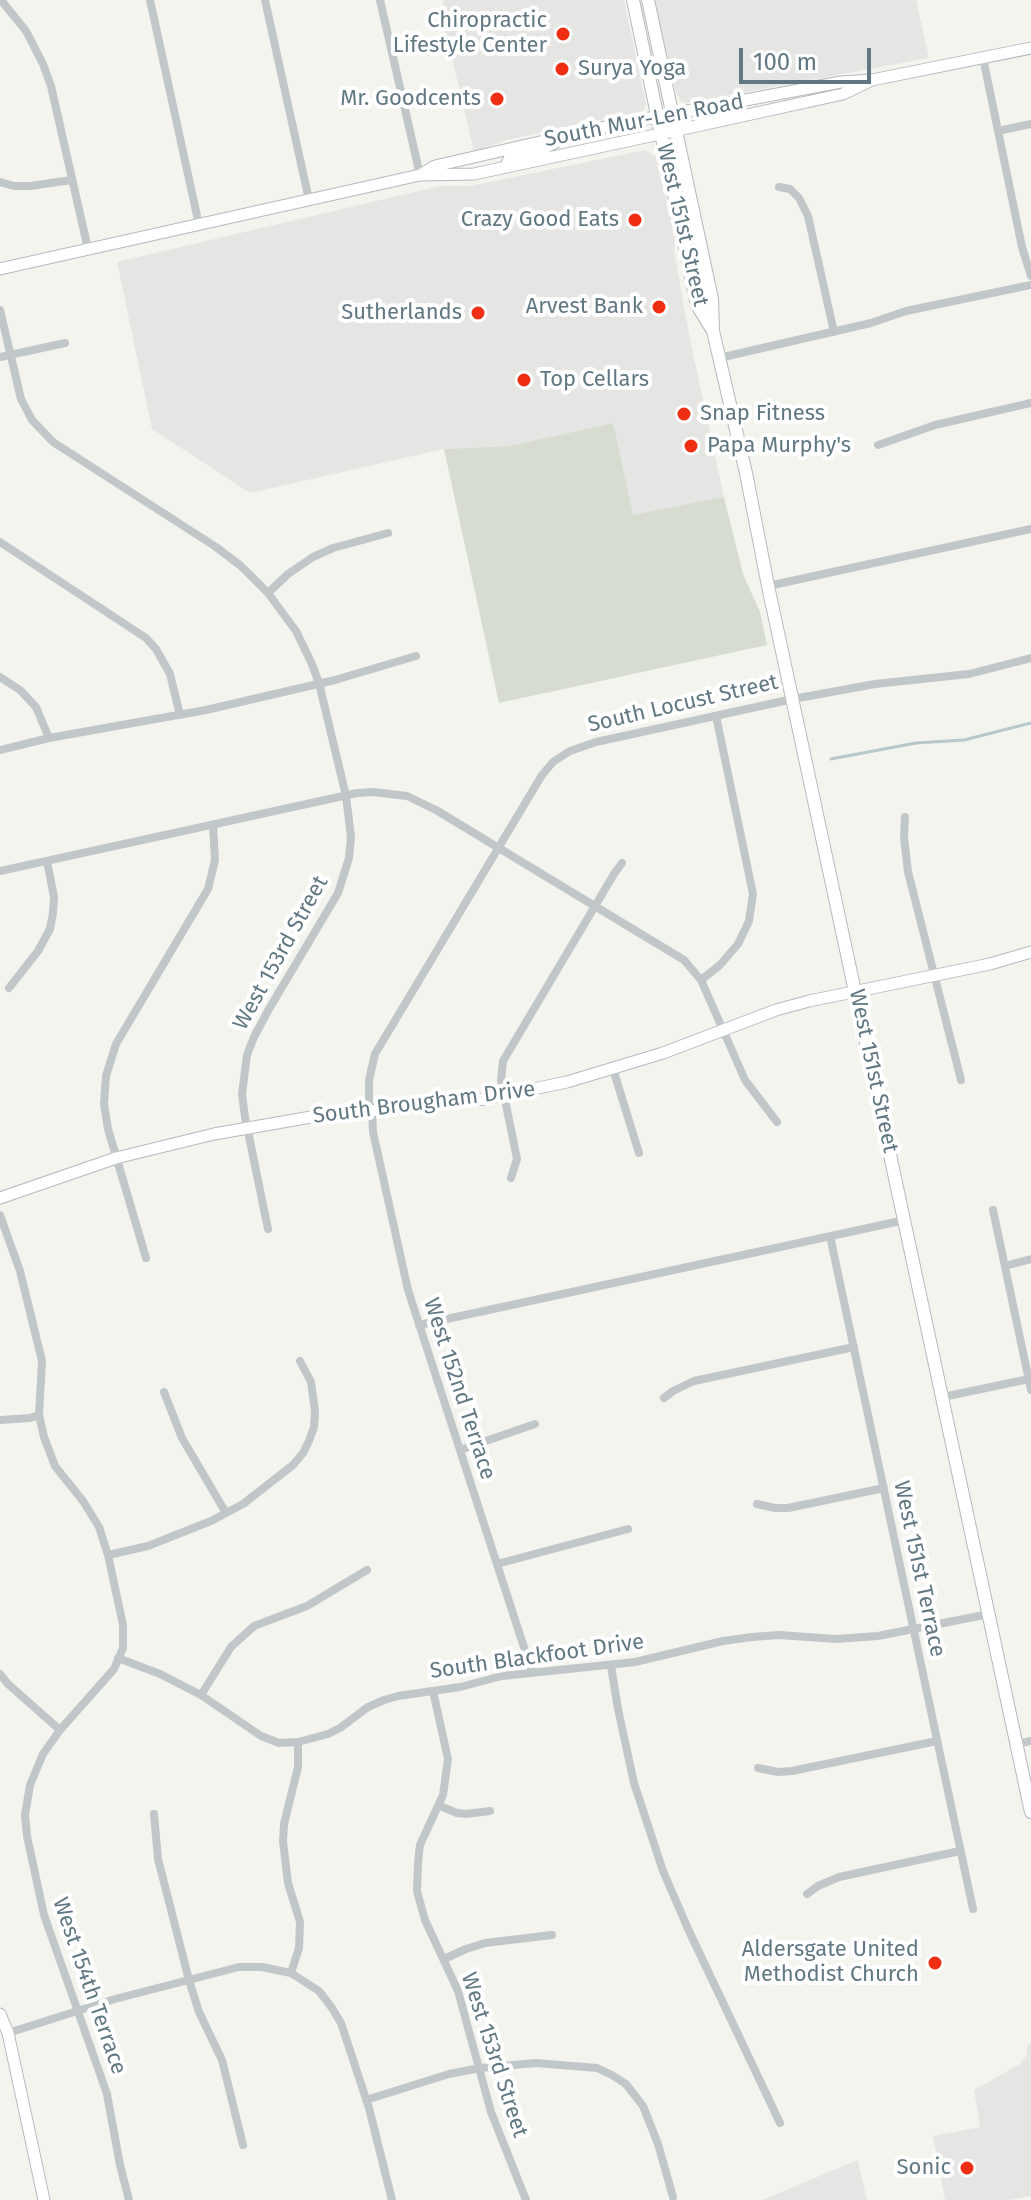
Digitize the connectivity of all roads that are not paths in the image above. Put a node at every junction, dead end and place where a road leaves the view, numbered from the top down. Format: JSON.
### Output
{"nodes":[{"id":1,"x":1,"y":0,"type":"edge"},
{"id":2,"x":150,"y":0,"type":"edge"},
{"id":3,"x":265,"y":0,"type":"edge"},
{"id":4,"x":380,"y":0,"type":"edge"},
{"id":5,"x":633,"y":0,"type":"edge"},
{"id":6,"x":648,"y":0,"type":"edge"},
{"id":7,"x":1031,"y":48,"type":"edge"},
{"id":8,"x":983,"y":58,"type":"junction"},
{"id":9,"x":872,"y":80,"type":"junction"},
{"id":10,"x":673,"y":114,"type":"junction"},
{"id":11,"x":658,"y":117,"type":"junction"},
{"id":12,"x":1031,"y":124,"type":"edge"},
{"id":13,"x":676,"y":130,"type":"junction"},
{"id":14,"x":998,"y":131,"type":"junction"},
{"id":15,"x":661,"y":133,"type":"junction"},
{"id":16,"x":562,"y":136,"type":"junction"},
{"id":17,"x":506,"y":166,"type":"junction"},
{"id":18,"x":420,"y":175,"type":"junction"},
{"id":19,"x":72,"y":180,"type":"junction"},
{"id":20,"x":0,"y":182,"type":"edge"},
{"id":21,"x":779,"y":187,"type":"dead end"},
{"id":22,"x":309,"y":200,"type":"junction"},
{"id":23,"x":199,"y":225,"type":"junction"},
{"id":24,"x":88,"y":249,"type":"junction"},
{"id":25,"x":0,"y":269,"type":"edge"},
{"id":26,"x":1031,"y":276,"type":"edge"},
{"id":27,"x":1031,"y":285,"type":"edge"},
{"id":28,"x":0,"y":310,"type":"edge"},
{"id":29,"x":713,"y":331,"type":"junction"},
{"id":30,"x":834,"y":332,"type":"junction"},
{"id":31,"x":65,"y":343,"type":"dead end"},
{"id":32,"x":10,"y":355,"type":"junction"},
{"id":33,"x":0,"y":357,"type":"edge"},
{"id":34,"x":719,"y":358,"type":"junction"},
{"id":35,"x":1031,"y":403,"type":"edge"},
{"id":36,"x":878,"y":445,"type":"dead end"},
{"id":37,"x":1031,"y":529,"type":"edge"},
{"id":38,"x":388,"y":533,"type":"dead end"},
{"id":39,"x":0,"y":542,"type":"edge"},
{"id":40,"x":768,"y":586,"type":"junction"},
{"id":41,"x":268,"y":593,"type":"junction"},
{"id":42,"x":416,"y":656,"type":"dead end"},
{"id":43,"x":1031,"y":658,"type":"edge"},
{"id":44,"x":0,"y":677,"type":"edge"},
{"id":45,"x":319,"y":683,"type":"junction"},
{"id":46,"x":793,"y":699,"type":"junction"},
{"id":47,"x":180,"y":715,"type":"junction"},
{"id":48,"x":716,"y":716,"type":"junction"},
{"id":49,"x":49,"y":738,"type":"junction"},
{"id":50,"x":0,"y":750,"type":"edge"},
{"id":51,"x":346,"y":796,"type":"junction"},
{"id":52,"x":905,"y":817,"type":"dead end"},
{"id":53,"x":213,"y":825,"type":"junction"},
{"id":54,"x":498,"y":847,"type":"junction"},
{"id":55,"x":47,"y":861,"type":"junction"},
{"id":56,"x":622,"y":863,"type":"dead end"},
{"id":57,"x":0,"y":871,"type":"edge"},
{"id":58,"x":595,"y":905,"type":"junction"},
{"id":59,"x":1031,"y":952,"type":"edge"},
{"id":60,"x":933,"y":975,"type":"junction"},
{"id":61,"x":701,"y":980,"type":"junction"},
{"id":62,"x":9,"y":988,"type":"dead end"},
{"id":63,"x":856,"y":991,"type":"junction"},
{"id":64,"x":723,"y":1030,"type":"junction"},
{"id":65,"x":613,"y":1069,"type":"junction"},
{"id":66,"x":961,"y":1080,"type":"dead end"},
{"id":67,"x":505,"y":1095,"type":"junction"},
{"id":68,"x":372,"y":1111,"type":"junction"},
{"id":69,"x":777,"y":1122,"type":"dead end"},
{"id":70,"x":247,"y":1127,"type":"junction"},
{"id":71,"x":639,"y":1153,"type":"dead end"},
{"id":72,"x":116,"y":1158,"type":"junction"},
{"id":73,"x":511,"y":1178,"type":"dead end"},
{"id":74,"x":0,"y":1198,"type":"edge"},
{"id":75,"x":993,"y":1210,"type":"dead end"},
{"id":76,"x":0,"y":1215,"type":"edge"},
{"id":77,"x":905,"y":1220,"type":"junction"},
{"id":78,"x":268,"y":1229,"type":"dead end"},
{"id":79,"x":830,"y":1236,"type":"junction"},
{"id":80,"x":146,"y":1258,"type":"dead end"},
{"id":81,"x":1031,"y":1259,"type":"edge"},
{"id":82,"x":1005,"y":1266,"type":"junction"},
{"id":83,"x":419,"y":1325,"type":"junction"},
{"id":84,"x":854,"y":1347,"type":"junction"},
{"id":85,"x":300,"y":1361,"type":"dead end"},
{"id":86,"x":1029,"y":1379,"type":"junction"},
{"id":87,"x":1031,"y":1390,"type":"edge"},
{"id":88,"x":164,"y":1392,"type":"dead end"},
{"id":89,"x":943,"y":1397,"type":"junction"},
{"id":90,"x":664,"y":1398,"type":"dead end"},
{"id":91,"x":39,"y":1415,"type":"junction"},
{"id":92,"x":0,"y":1420,"type":"edge"},
{"id":93,"x":535,"y":1424,"type":"dead end"},
{"id":94,"x":460,"y":1450,"type":"junction"},
{"id":95,"x":884,"y":1488,"type":"junction"},
{"id":96,"x":757,"y":1504,"type":"dead end"},
{"id":97,"x":226,"y":1513,"type":"junction"},
{"id":98,"x":628,"y":1529,"type":"dead end"},
{"id":99,"x":108,"y":1555,"type":"junction"},
{"id":100,"x":497,"y":1564,"type":"junction"},
{"id":101,"x":367,"y":1570,"type":"dead end"},
{"id":102,"x":989,"y":1614,"type":"junction"},
{"id":103,"x":914,"y":1630,"type":"junction"},
{"id":104,"x":118,"y":1658,"type":"junction"},
{"id":105,"x":611,"y":1666,"type":"junction"},
{"id":106,"x":532,"y":1672,"type":"junction"},
{"id":107,"x":0,"y":1674,"type":"edge"},
{"id":108,"x":433,"y":1691,"type":"junction"},
{"id":109,"x":201,"y":1695,"type":"junction"},
{"id":110,"x":60,"y":1730,"type":"junction"},
{"id":111,"x":937,"y":1741,"type":"junction"},
{"id":112,"x":1031,"y":1741,"type":"edge"},
{"id":113,"x":298,"y":1742,"type":"junction"},
{"id":114,"x":1017,"y":1744,"type":"junction"},
{"id":115,"x":758,"y":1768,"type":"dead end"},
{"id":116,"x":440,"y":1806,"type":"junction"},
{"id":117,"x":490,"y":1811,"type":"dead end"},
{"id":118,"x":1031,"y":1812,"type":"edge"},
{"id":119,"x":154,"y":1814,"type":"dead end"},
{"id":120,"x":960,"y":1851,"type":"junction"},
{"id":121,"x":807,"y":1894,"type":"dead end"},
{"id":122,"x":973,"y":1909,"type":"dead end"},
{"id":123,"x":552,"y":1935,"type":"dead end"},
{"id":124,"x":444,"y":1959,"type":"junction"},
{"id":125,"x":291,"y":1973,"type":"junction"},
{"id":126,"x":189,"y":1980,"type":"junction"},
{"id":127,"x":77,"y":2011,"type":"junction"},
{"id":128,"x":0,"y":2014,"type":"edge"},
{"id":129,"x":8,"y":2033,"type":"junction"},
{"id":130,"x":480,"y":2068,"type":"junction"},
{"id":131,"x":366,"y":2100,"type":"junction"},
{"id":132,"x":780,"y":2123,"type":"dead end"},
{"id":133,"x":243,"y":2145,"type":"dead end"},
{"id":134,"x":673,"y":2197,"type":"dead end"},
{"id":135,"x":44,"y":2200,"type":"edge"},
{"id":136,"x":129,"y":2200,"type":"edge"},
{"id":137,"x":392,"y":2200,"type":"edge"},
{"id":138,"x":526,"y":2200,"type":"edge"}],
"edges":[{"from":1,"to":19,"type":"street"},
{"from":2,"to":23,"type":"street"},
{"from":3,"to":22,"type":"street"},
{"from":4,"to":18,"type":"street"},
{"from":5,"to":11,"type":"main road","name":"West 151st Street"},
{"from":6,"to":10,"type":"main road","name":"West 151st Street"},
{"from":7,"to":8,"type":"main road","name":"South Mur-Len Road"},
{"from":8,"to":9,"type":"main road","name":"South Mur-Len Road"},
{"from":8,"to":14,"type":"street"},
{"from":9,"to":10,"type":"main road","name":"South Mur-Len Road"},
{"from":9,"to":13,"type":"main road","name":"South Mur-Len Road"},
{"from":10,"to":11,"type":"main road","name":"South Mur-Len Road"},
{"from":10,"to":13,"type":"main road","name":"West 151st Street"},
{"from":11,"to":15,"type":"main road","name":"West 151st Street"},
{"from":11,"to":16,"type":"main road","name":"South Mur-Len Road"},
{"from":12,"to":14,"type":"street"},
{"from":13,"to":15,"type":"main road","name":"South Mur-Len Road"},
{"from":13,"to":29,"type":"main road","name":"West 151st Street"},
{"from":14,"to":26,"type":"street"},
{"from":15,"to":17,"type":"main road","name":"South Mur-Len Road"},
{"from":15,"to":29,"type":"main road","name":"West 151st Street"},
{"from":16,"to":17,"type":"main road"},
{"from":16,"to":18,"type":"main road","name":"South Mur-Len Road"},
{"from":17,"to":18,"type":"main road","name":"South Mur-Len Road"},
{"from":18,"to":22,"type":"main road","name":"South Mur-Len Road"},
{"from":19,"to":20,"type":"street"},
{"from":19,"to":24,"type":"street"},
{"from":21,"to":30,"type":"street"},
{"from":22,"to":23,"type":"main road","name":"South Mur-Len Road"},
{"from":23,"to":24,"type":"main road","name":"South Mur-Len Road"},
{"from":24,"to":25,"type":"main road","name":"South Mur-Len Road"},
{"from":27,"to":30,"type":"street"},
{"from":28,"to":32,"type":"street","name":"West 153rd Street"},
{"from":29,"to":34,"type":"main road","name":"West 151st Street"},
{"from":30,"to":34,"type":"street"},
{"from":31,"to":32,"type":"street"},
{"from":32,"to":33,"type":"street"},
{"from":32,"to":41,"type":"street","name":"West 153rd Street"},
{"from":34,"to":40,"type":"main road","name":"West 151st Street"},
{"from":35,"to":36,"type":"street"},
{"from":37,"to":40,"type":"street"},
{"from":38,"to":41,"type":"street"},
{"from":39,"to":47,"type":"street"},
{"from":40,"to":46,"type":"main road","name":"West 151st Street"},
{"from":41,"to":45,"type":"street","name":"West 153rd Street"},
{"from":42,"to":45,"type":"street"},
{"from":43,"to":46,"type":"street","name":"South Locust Street"},
{"from":44,"to":49,"type":"street"},
{"from":45,"to":47,"type":"street"},
{"from":45,"to":51,"type":"street","name":"West 153rd Street"},
{"from":46,"to":48,"type":"street","name":"South Locust Street"},
{"from":46,"to":63,"type":"main road","name":"West 151st Street"},
{"from":47,"to":49,"type":"street"},
{"from":48,"to":54,"type":"street","name":"South Locust Street"},
{"from":48,"to":61,"type":"street"},
{"from":49,"to":50,"type":"street"},
{"from":51,"to":53,"type":"street"},
{"from":51,"to":54,"type":"street"},
{"from":51,"to":70,"type":"street","name":"West 153rd Street"},
{"from":52,"to":60,"type":"street"},
{"from":53,"to":55,"type":"street"},
{"from":53,"to":72,"type":"street"},
{"from":54,"to":58,"type":"street"},
{"from":54,"to":68,"type":"street","name":"South Locust Street"},
{"from":55,"to":57,"type":"street"},
{"from":55,"to":62,"type":"street"},
{"from":56,"to":58,"type":"street"},
{"from":58,"to":61,"type":"street"},
{"from":58,"to":67,"type":"street"},
{"from":59,"to":60,"type":"main road","name":"South Brougham Drive"},
{"from":60,"to":63,"type":"main road","name":"South Brougham Drive"},
{"from":60,"to":66,"type":"street"},
{"from":61,"to":64,"type":"street"},
{"from":63,"to":64,"type":"main road","name":"South Brougham Drive"},
{"from":63,"to":77,"type":"main road","name":"West 151st Street"},
{"from":64,"to":65,"type":"main road","name":"South Brougham Drive"},
{"from":64,"to":69,"type":"street"},
{"from":65,"to":67,"type":"main road","name":"South Brougham Drive"},
{"from":65,"to":71,"type":"street"},
{"from":67,"to":68,"type":"main road","name":"South Brougham Drive"},
{"from":67,"to":73,"type":"street"},
{"from":68,"to":70,"type":"main road","name":"South Brougham Drive"},
{"from":68,"to":83,"type":"street","name":"West 152nd Terrace"},
{"from":70,"to":72,"type":"main road","name":"South Brougham Drive"},
{"from":70,"to":78,"type":"street","name":"West 153rd Street"},
{"from":72,"to":74,"type":"main road","name":"South Brougham Drive"},
{"from":72,"to":80,"type":"street"},
{"from":75,"to":82,"type":"street"},
{"from":76,"to":91,"type":"street"},
{"from":77,"to":79,"type":"street"},
{"from":77,"to":89,"type":"main road","name":"West 151st Street"},
{"from":79,"to":83,"type":"street"},
{"from":79,"to":84,"type":"street","name":"West 151st Terrace"},
{"from":81,"to":82,"type":"street"},
{"from":82,"to":86,"type":"street"},
{"from":83,"to":94,"type":"street","name":"West 152nd Terrace"},
{"from":84,"to":90,"type":"street"},
{"from":84,"to":95,"type":"street","name":"West 151st Terrace"},
{"from":85,"to":97,"type":"street"},
{"from":86,"to":87,"type":"street"},
{"from":86,"to":89,"type":"street"},
{"from":88,"to":97,"type":"street"},
{"from":89,"to":102,"type":"main road","name":"West 151st Street"},
{"from":91,"to":92,"type":"street"},
{"from":91,"to":99,"type":"street"},
{"from":93,"to":94,"type":"street"},
{"from":94,"to":100,"type":"street","name":"West 152nd Terrace"},
{"from":95,"to":96,"type":"street"},
{"from":95,"to":103,"type":"street","name":"West 151st Terrace"},
{"from":97,"to":99,"type":"street"},
{"from":98,"to":100,"type":"street"},
{"from":99,"to":104,"type":"street"},
{"from":100,"to":106,"type":"street","name":"West 152nd Terrace"},
{"from":101,"to":109,"type":"street"},
{"from":102,"to":103,"type":"street","name":"South Blackfoot Drive"},
{"from":102,"to":114,"type":"main road","name":"West 151st Street"},
{"from":103,"to":105,"type":"street","name":"South Blackfoot Drive"},
{"from":103,"to":111,"type":"street","name":"West 151st Terrace"},
{"from":104,"to":109,"type":"street","name":"South Blackfoot Drive"},
{"from":104,"to":110,"type":"street","name":"West 154th Terrace"},
{"from":105,"to":106,"type":"street","name":"South Blackfoot Drive"},
{"from":105,"to":132,"type":"street"},
{"from":106,"to":108,"type":"street","name":"South Blackfoot Drive"},
{"from":107,"to":110,"type":"street"},
{"from":108,"to":113,"type":"street","name":"South Blackfoot Drive"},
{"from":108,"to":116,"type":"street","name":"West 153rd Street"},
{"from":109,"to":113,"type":"street","name":"South Blackfoot Drive"},
{"from":110,"to":127,"type":"street","name":"West 154th Terrace"},
{"from":111,"to":115,"type":"street"},
{"from":111,"to":120,"type":"street","name":"West 151st Terrace"},
{"from":112,"to":114,"type":"street"},
{"from":113,"to":125,"type":"street"},
{"from":114,"to":118,"type":"main road","name":"West 151st Street"},
{"from":116,"to":117,"type":"street"},
{"from":116,"to":124,"type":"street","name":"West 153rd Street"},
{"from":119,"to":126,"type":"street"},
{"from":120,"to":121,"type":"street"},
{"from":120,"to":122,"type":"street","name":"West 151st Terrace"},
{"from":123,"to":124,"type":"street"},
{"from":124,"to":130,"type":"street","name":"West 153rd Street"},
{"from":125,"to":126,"type":"street"},
{"from":125,"to":131,"type":"street"},
{"from":126,"to":127,"type":"street"},
{"from":126,"to":133,"type":"street"},
{"from":127,"to":129,"type":"street"},
{"from":127,"to":136,"type":"street","name":"West 154th Terrace"},
{"from":128,"to":129,"type":"main road"},
{"from":129,"to":135,"type":"main road"},
{"from":130,"to":131,"type":"street"},
{"from":130,"to":134,"type":"street"},
{"from":130,"to":138,"type":"street","name":"West 153rd Street"},
{"from":131,"to":137,"type":"street"}]}
